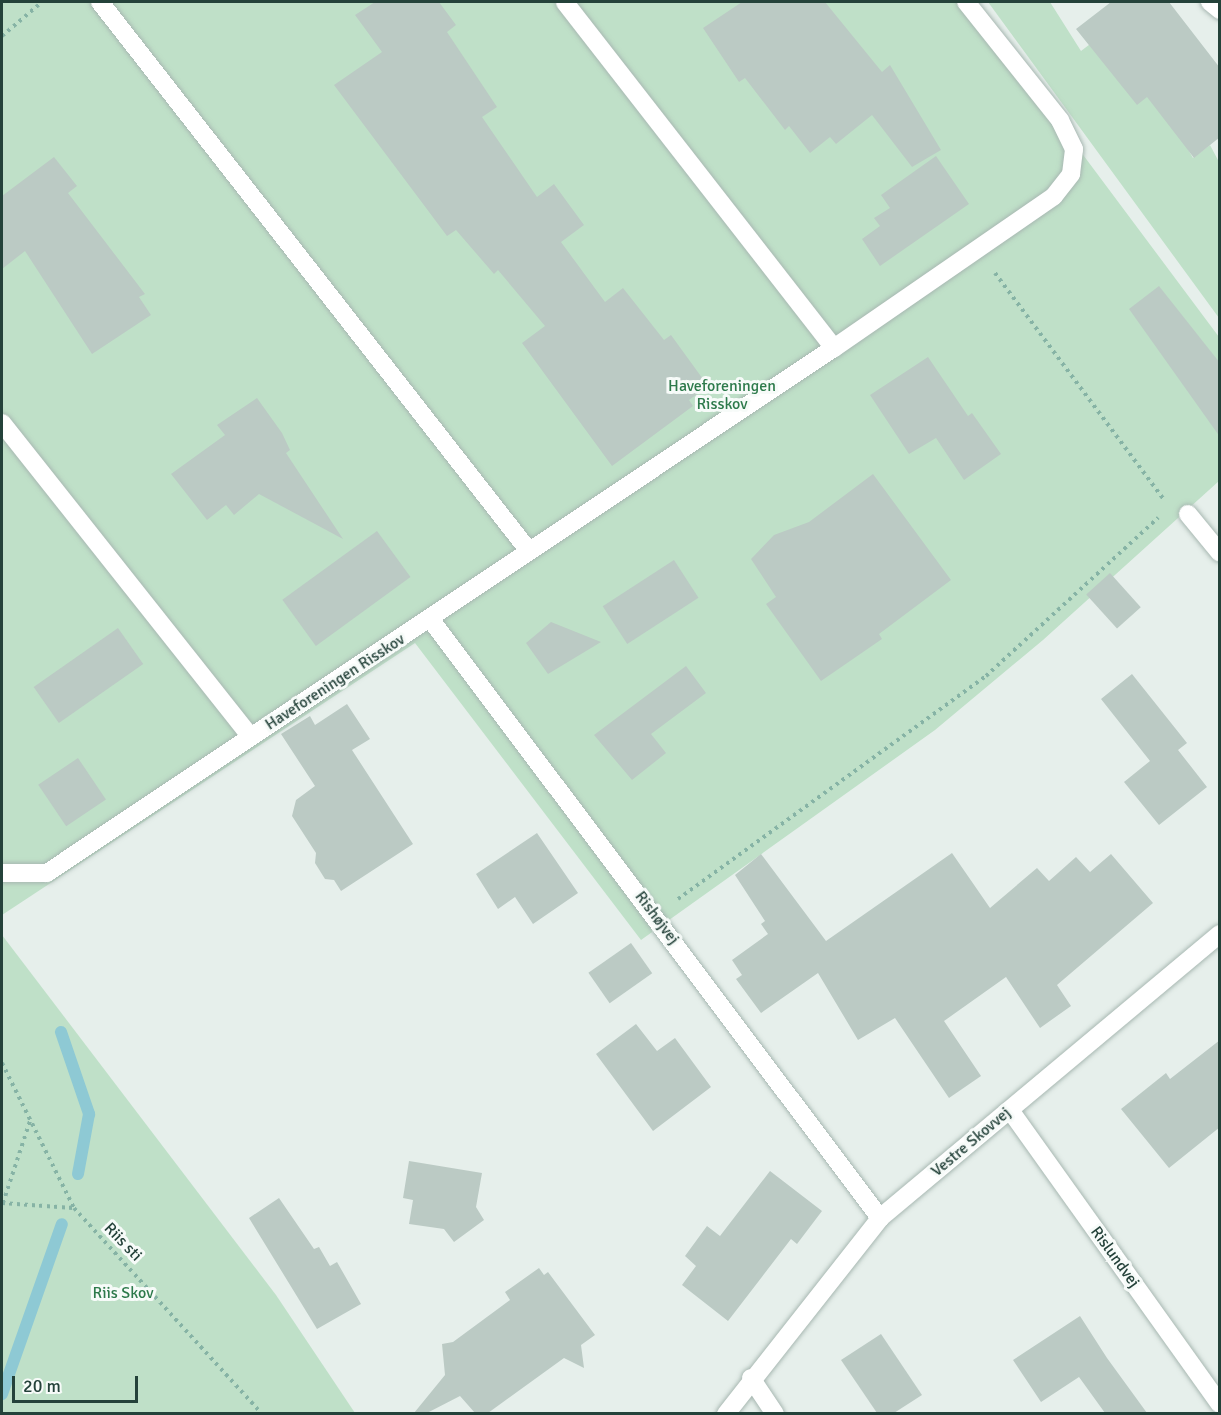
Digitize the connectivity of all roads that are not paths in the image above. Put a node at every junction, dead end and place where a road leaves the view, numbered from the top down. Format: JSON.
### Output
{"nodes":[{"id":1,"x":100,"y":2,"type":"edge"},
{"id":2,"x":565,"y":2,"type":"edge"},
{"id":3,"x":966,"y":2,"type":"edge"},
{"id":4,"x":1210,"y":2,"type":"edge"},
{"id":5,"x":1220,"y":10,"type":"edge"},
{"id":6,"x":834,"y":348,"type":"junction"},
{"id":7,"x":2,"y":423,"type":"edge"},
{"id":8,"x":1188,"y":514,"type":"road end"},
{"id":9,"x":529,"y":551,"type":"junction"},
{"id":10,"x":1220,"y":553,"type":"edge"},
{"id":11,"x":431,"y":620,"type":"junction"},
{"id":12,"x":250,"y":736,"type":"junction"},
{"id":13,"x":2,"y":873,"type":"edge"},
{"id":14,"x":1220,"y":934,"type":"edge"},
{"id":15,"x":1010,"y":1110,"type":"junction"},
{"id":16,"x":880,"y":1218,"type":"junction"},
{"id":17,"x":751,"y":1378,"type":"junction"},
{"id":18,"x":1220,"y":1404,"type":"edge"},
{"id":19,"x":726,"y":1413,"type":"edge"},
{"id":20,"x":775,"y":1413,"type":"edge"}],
"edges":[{"from":1,"to":9,"type":"street"},
{"from":2,"to":6,"type":"street"},
{"from":3,"to":6,"type":"street","name":"Haveforeningen Risskov"},
{"from":4,"to":5,"type":"street"},
{"from":6,"to":9,"type":"street","name":"Haveforeningen Risskov"},
{"from":7,"to":12,"type":"street"},
{"from":8,"to":10,"type":"street"},
{"from":9,"to":11,"type":"street","name":"Haveforeningen Risskov"},
{"from":11,"to":12,"type":"street","name":"Haveforeningen Risskov"},
{"from":11,"to":16,"type":"street","name":"Rishøjvej"},
{"from":12,"to":13,"type":"street","name":"Haveforeningen Risskov"},
{"from":14,"to":15,"type":"street","name":"Vestre Skovvej"},
{"from":15,"to":16,"type":"street","name":"Vestre Skovvej"},
{"from":15,"to":18,"type":"street","name":"Rislundvej"},
{"from":16,"to":17,"type":"street","name":"Vestre Skovvej"},
{"from":17,"to":19,"type":"street","name":"Vestre Skovvej"},
{"from":17,"to":20,"type":"street"}]}
